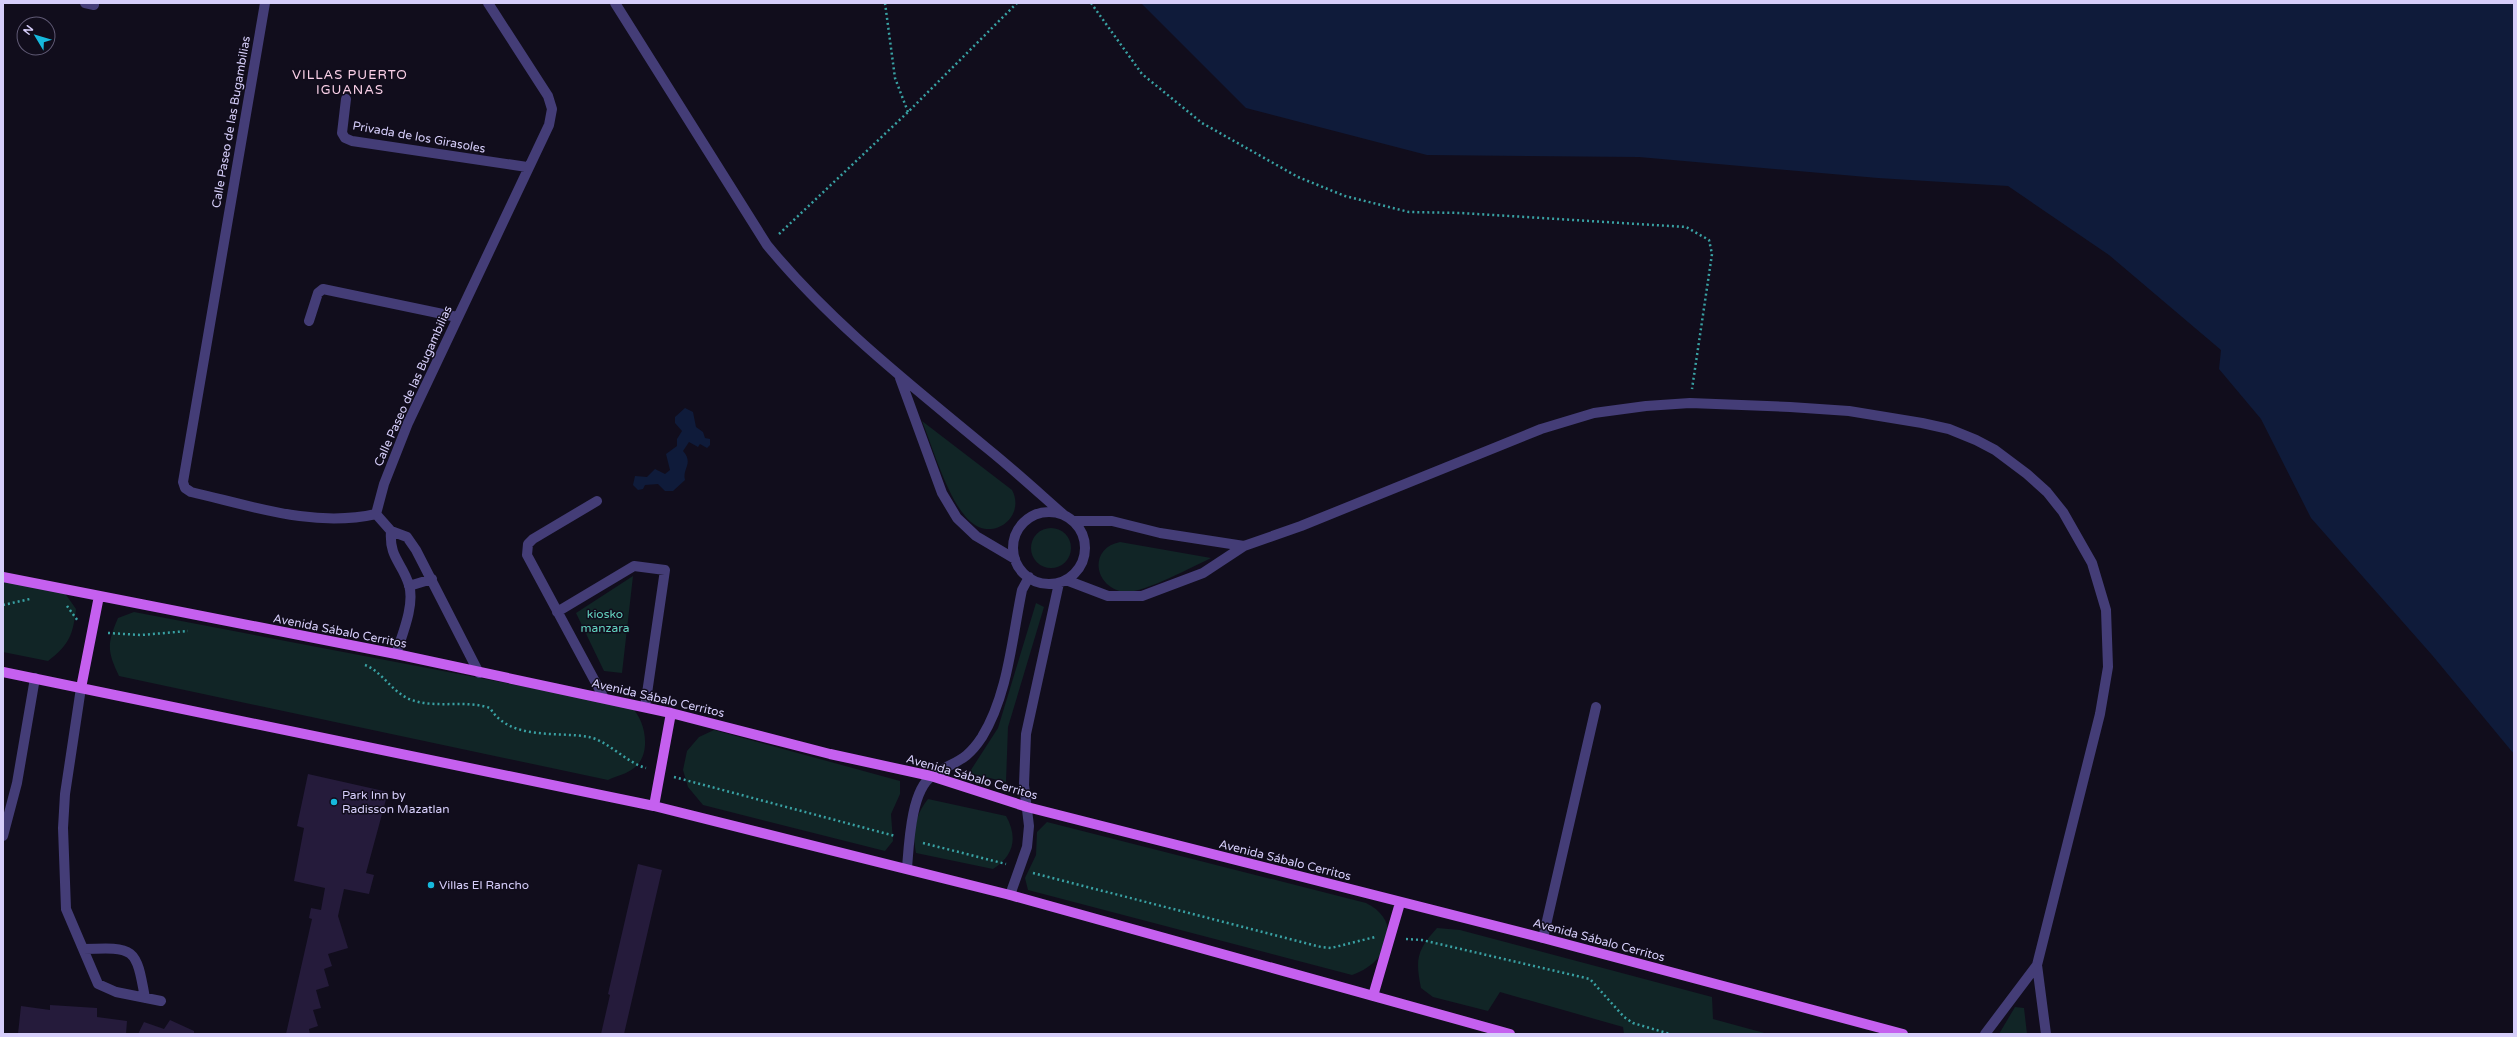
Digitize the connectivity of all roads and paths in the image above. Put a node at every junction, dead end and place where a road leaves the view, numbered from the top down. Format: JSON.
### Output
{"nodes":[{"id":1,"x":85,"y":3,"type":"edge"},
{"id":2,"x":94,"y":3,"type":"edge"},
{"id":3,"x":265,"y":3,"type":"edge"},
{"id":4,"x":488,"y":3,"type":"edge"},
{"id":5,"x":614,"y":3,"type":"edge"},
{"id":6,"x":885,"y":3,"type":"edge"},
{"id":7,"x":1017,"y":3,"type":"edge"},
{"id":8,"x":1091,"y":3,"type":"edge"},
{"id":9,"x":346,"y":99,"type":"dead end"},
{"id":10,"x":908,"y":112,"type":"junction"},
{"id":11,"x":527,"y":167,"type":"junction"},
{"id":12,"x":767,"y":245,"type":"junction"},
{"id":13,"x":457,"y":317,"type":"junction"},
{"id":14,"x":309,"y":321,"type":"dead end"},
{"id":15,"x":900,"y":378,"type":"junction"},
{"id":16,"x":1690,"y":403,"type":"junction"},
{"id":17,"x":597,"y":501,"type":"dead end"},
{"id":18,"x":376,"y":514,"type":"junction"},
{"id":19,"x":1064,"y":515,"type":"junction"},
{"id":20,"x":1074,"y":521,"type":"junction"},
{"id":21,"x":391,"y":530,"type":"junction"},
{"id":22,"x":1244,"y":546,"type":"junction"},
{"id":23,"x":1015,"y":559,"type":"junction"},
{"id":24,"x":3,"y":577,"type":"edge"},
{"id":25,"x":1029,"y":577,"type":"junction"},
{"id":26,"x":432,"y":579,"type":"junction"},
{"id":27,"x":1062,"y":581,"type":"junction"},
{"id":28,"x":409,"y":586,"type":"junction"},
{"id":29,"x":99,"y":596,"type":"junction"},
{"id":30,"x":32,"y":599,"type":"dead end"},
{"id":31,"x":64,"y":603,"type":"dead end"},
{"id":32,"x":3,"y":605,"type":"edge"},
{"id":33,"x":557,"y":612,"type":"junction"},
{"id":34,"x":93,"y":630,"type":"junction"},
{"id":35,"x":190,"y":631,"type":"dead end"},
{"id":36,"x":396,"y":654,"type":"junction"},
{"id":37,"x":361,"y":664,"type":"dead end"},
{"id":38,"x":3,"y":672,"type":"edge"},
{"id":39,"x":480,"y":673,"type":"junction"},
{"id":40,"x":35,"y":678,"type":"junction"},
{"id":41,"x":81,"y":688,"type":"junction"},
{"id":42,"x":604,"y":698,"type":"junction"},
{"id":43,"x":645,"y":707,"type":"junction"},
{"id":44,"x":1596,"y":707,"type":"dead end"},
{"id":45,"x":670,"y":713,"type":"junction"},
{"id":46,"x":660,"y":772,"type":"junction"},
{"id":47,"x":931,"y":776,"type":"junction"},
{"id":48,"x":654,"y":806,"type":"junction"},
{"id":49,"x":1027,"y":807,"type":"junction"},
{"id":50,"x":3,"y":836,"type":"edge"},
{"id":51,"x":909,"y":840,"type":"junction"},
{"id":52,"x":907,"y":868,"type":"junction"},
{"id":53,"x":1020,"y":869,"type":"junction"},
{"id":54,"x":1010,"y":895,"type":"junction"},
{"id":55,"x":1400,"y":903,"type":"junction"},
{"id":56,"x":1392,"y":938,"type":"junction"},
{"id":57,"x":1543,"y":938,"type":"junction"},
{"id":58,"x":83,"y":949,"type":"junction"},
{"id":59,"x":2037,"y":965,"type":"junction"},
{"id":60,"x":1373,"y":996,"type":"junction"},
{"id":61,"x":145,"y":998,"type":"junction"},
{"id":62,"x":162,"y":1001,"type":"dead end"},
{"id":63,"x":1510,"y":1034,"type":"edge"},
{"id":64,"x":1670,"y":1034,"type":"edge"},
{"id":65,"x":1903,"y":1034,"type":"edge"},
{"id":66,"x":1984,"y":1034,"type":"edge"},
{"id":67,"x":2046,"y":1034,"type":"edge"}],
"edges":[{"from":1,"to":2,"type":"street"},
{"from":3,"to":18,"type":"street","name":"Calle Paseo de las Bugambilias"},
{"from":4,"to":11,"type":"street","name":"Calle Paseo de las Bugambilias"},
{"from":5,"to":12,"type":"street"},
{"from":6,"to":10,"type":"path"},
{"from":7,"to":10,"type":"path"},
{"from":8,"to":16,"type":"path"},
{"from":9,"to":11,"type":"street","name":"Privada de los Girasoles"},
{"from":10,"to":12,"type":"path"},
{"from":11,"to":13,"type":"street","name":"Calle Paseo de las Bugambilias"},
{"from":12,"to":15,"type":"street"},
{"from":13,"to":14,"type":"street"},
{"from":13,"to":18,"type":"street","name":"Calle Paseo de las Bugambilias"},
{"from":15,"to":19,"type":"street"},
{"from":15,"to":23,"type":"street"},
{"from":16,"to":22,"type":"street"},
{"from":16,"to":59,"type":"street"},
{"from":17,"to":33,"type":"street"},
{"from":18,"to":21,"type":"street"},
{"from":19,"to":20,"type":"street"},
{"from":19,"to":23,"type":"street"},
{"from":20,"to":22,"type":"street"},
{"from":20,"to":27,"type":"street"},
{"from":21,"to":26,"type":"street"},
{"from":21,"to":28,"type":"street"},
{"from":22,"to":27,"type":"street"},
{"from":23,"to":25,"type":"street"},
{"from":24,"to":29,"type":"main road","name":"Avenida Sábalo Cerritos"},
{"from":25,"to":27,"type":"street"},
{"from":25,"to":47,"type":"street"},
{"from":26,"to":28,"type":"street"},
{"from":26,"to":39,"type":"street"},
{"from":27,"to":49,"type":"street"},
{"from":28,"to":36,"type":"street"},
{"from":29,"to":34,"type":"main road"},
{"from":29,"to":36,"type":"main road","name":"Avenida Sábalo Cerritos"},
{"from":30,"to":32,"type":"path"},
{"from":31,"to":34,"type":"path"},
{"from":33,"to":42,"type":"street"},
{"from":33,"to":43,"type":"street"},
{"from":34,"to":35,"type":"path"},
{"from":34,"to":41,"type":"main road"},
{"from":36,"to":39,"type":"main road","name":"Avenida Sábalo Cerritos"},
{"from":37,"to":46,"type":"path"},
{"from":38,"to":40,"type":"main road"},
{"from":39,"to":42,"type":"main road","name":"Avenida Sábalo Cerritos"},
{"from":40,"to":41,"type":"main road"},
{"from":40,"to":50,"type":"street"},
{"from":41,"to":48,"type":"main road"},
{"from":41,"to":58,"type":"street"},
{"from":42,"to":43,"type":"main road","name":"Avenida Sábalo Cerritos"},
{"from":43,"to":45,"type":"main road","name":"Avenida Sábalo Cerritos"},
{"from":44,"to":57,"type":"street"},
{"from":45,"to":46,"type":"main road"},
{"from":45,"to":47,"type":"main road","name":"Avenida Sábalo Cerritos"},
{"from":46,"to":48,"type":"main road"},
{"from":46,"to":51,"type":"path"},
{"from":47,"to":49,"type":"main road","name":"Avenida Sábalo Cerritos"},
{"from":47,"to":51,"type":"street"},
{"from":48,"to":52,"type":"main road"},
{"from":49,"to":53,"type":"street"},
{"from":49,"to":55,"type":"main road","name":"Avenida Sábalo Cerritos"},
{"from":51,"to":52,"type":"street"},
{"from":51,"to":53,"type":"path"},
{"from":52,"to":54,"type":"main road"},
{"from":53,"to":54,"type":"street"},
{"from":53,"to":56,"type":"path"},
{"from":54,"to":60,"type":"main road"},
{"from":55,"to":56,"type":"main road"},
{"from":55,"to":57,"type":"main road","name":"Avenida Sábalo Cerritos"},
{"from":56,"to":60,"type":"main road"},
{"from":56,"to":64,"type":"path"},
{"from":57,"to":65,"type":"main road","name":"Avenida Sábalo Cerritos"},
{"from":58,"to":61,"type":"street"},
{"from":58,"to":61,"type":"street"},
{"from":59,"to":66,"type":"street"},
{"from":59,"to":67,"type":"street"},
{"from":60,"to":63,"type":"main road"},
{"from":61,"to":62,"type":"street"}]}
